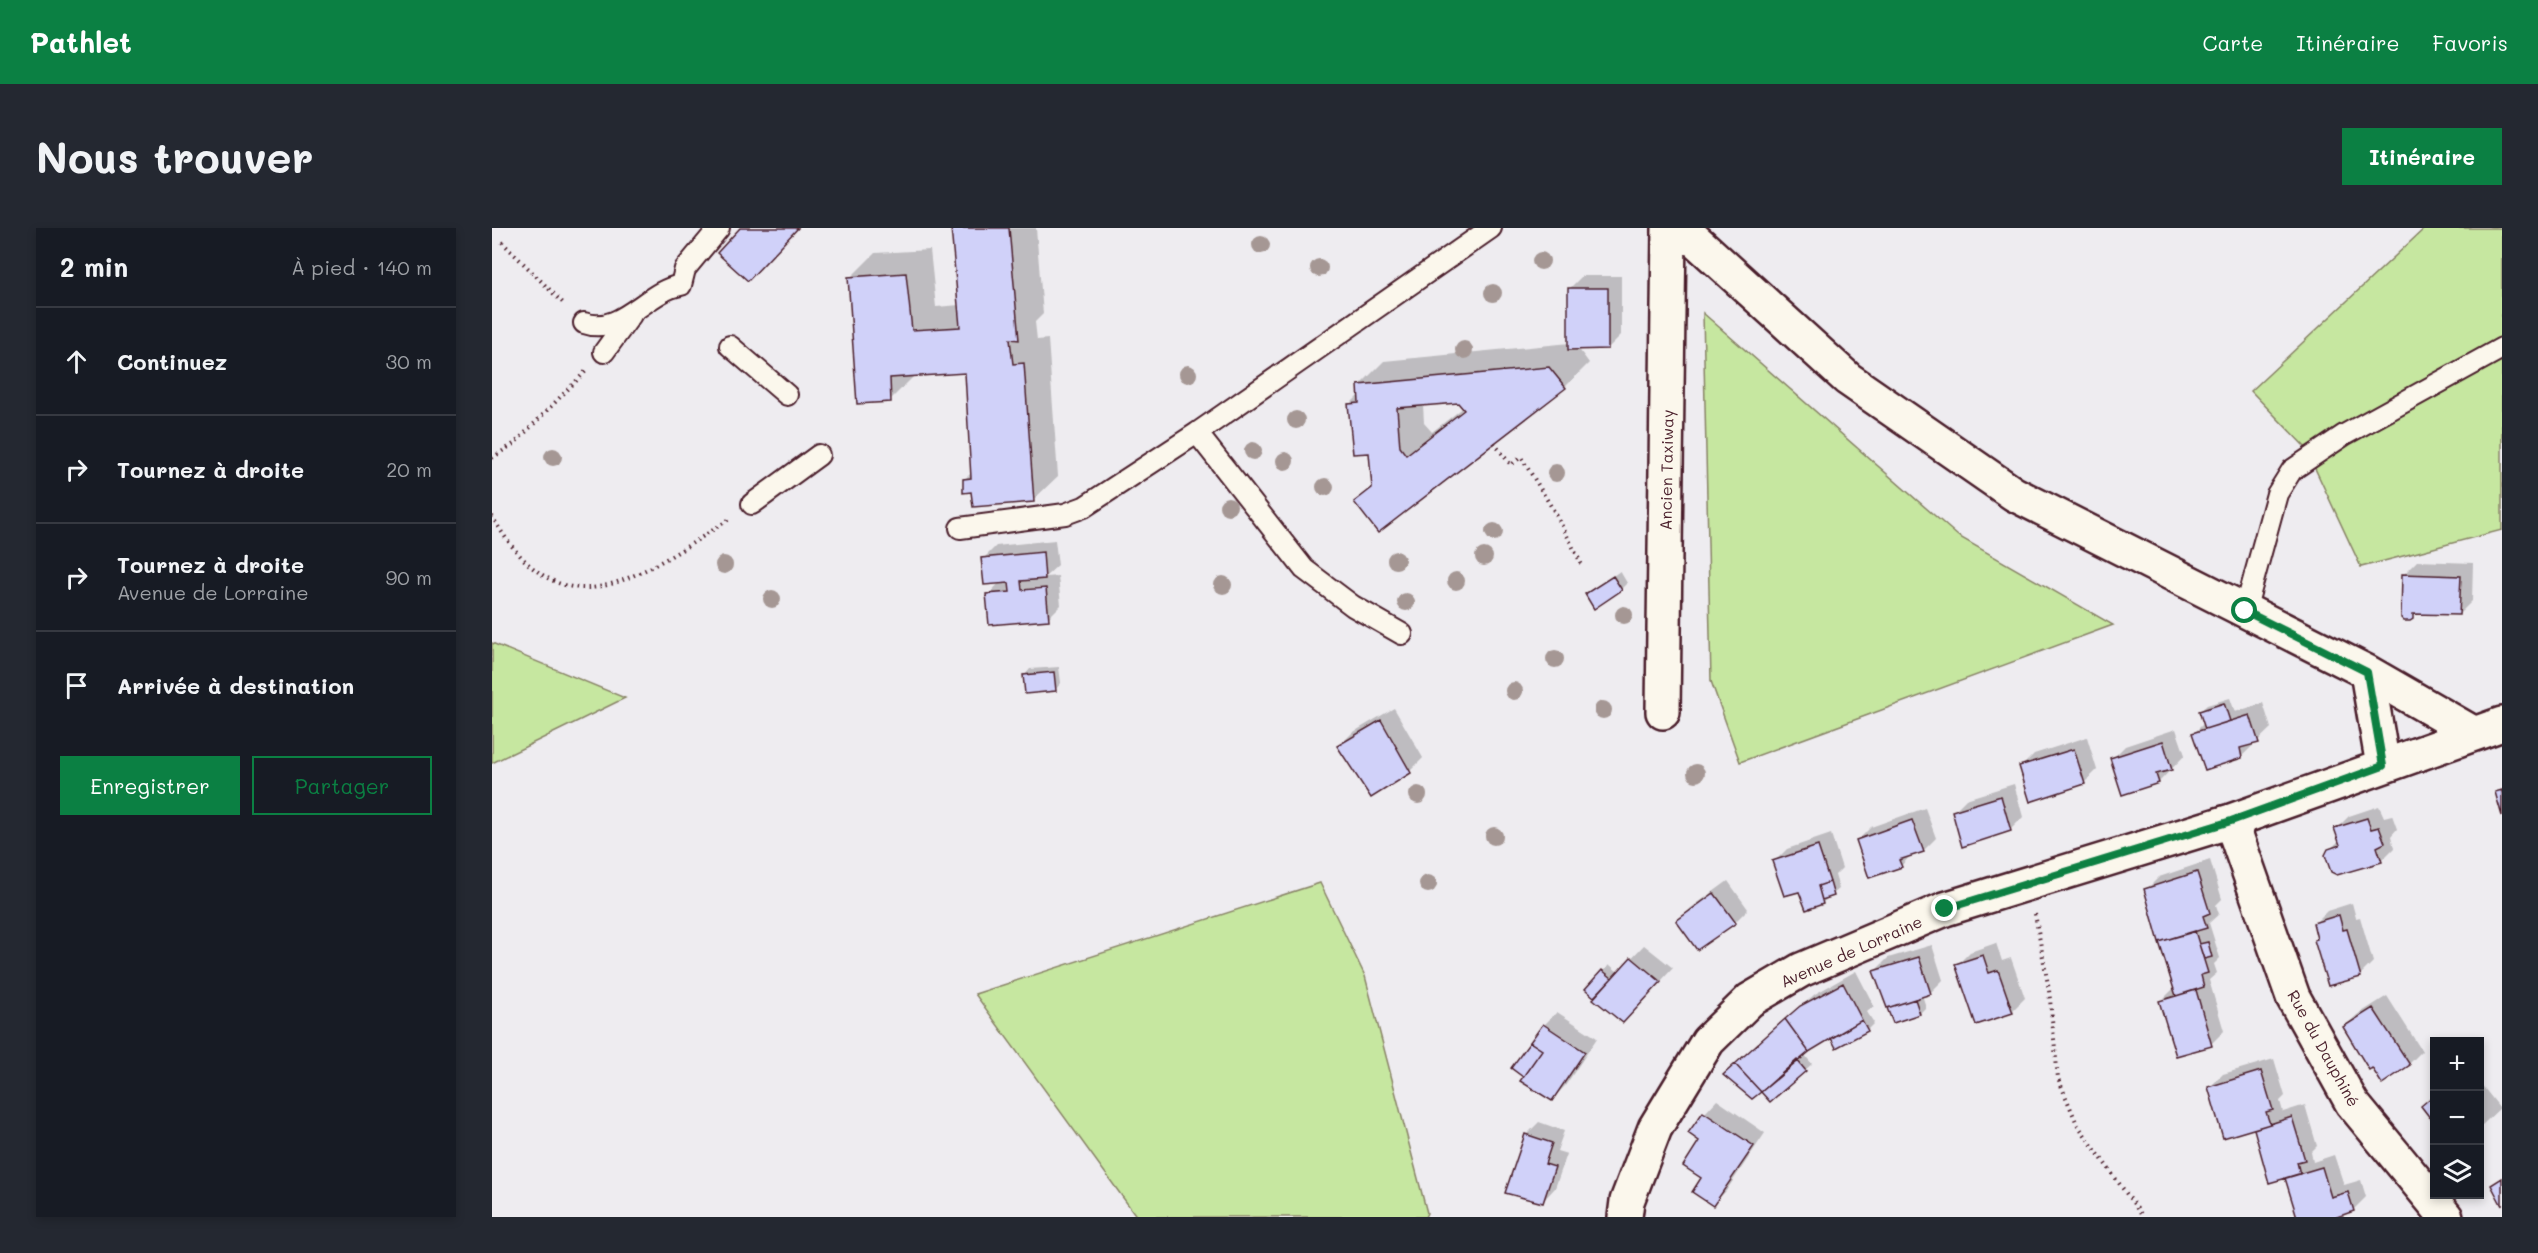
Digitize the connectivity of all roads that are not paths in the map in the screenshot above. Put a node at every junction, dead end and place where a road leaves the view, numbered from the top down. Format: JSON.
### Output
{"nodes":[{"id":1,"x":719,"y":228,"type":"edge"},
{"id":2,"x":1491,"y":228,"type":"edge"},
{"id":3,"x":1669,"y":228,"type":"edge"},
{"id":4,"x":1682,"y":228,"type":"edge"},
{"id":5,"x":633,"y":311,"type":"junction"},
{"id":6,"x":584,"y":323,"type":"road end"},
{"id":7,"x":730,"y":346,"type":"dead end"},
{"id":8,"x":2502,"y":348,"type":"edge"},
{"id":9,"x":604,"y":352,"type":"road end"},
{"id":10,"x":786,"y":395,"type":"dead end"},
{"id":11,"x":1197,"y":433,"type":"junction"},
{"id":12,"x":819,"y":455,"type":"dead end"},
{"id":13,"x":752,"y":504,"type":"road end"},
{"id":14,"x":960,"y":528,"type":"dead end"},
{"id":15,"x":2245,"y":611,"type":"junction"},
{"id":16,"x":1402,"y":634,"type":"dead end"},
{"id":17,"x":2367,"y":672,"type":"junction"},
{"id":18,"x":1663,"y":712,"type":"dead end"},
{"id":19,"x":2488,"y":728,"type":"edge"},
{"id":20,"x":2383,"y":766,"type":"junction"},
{"id":21,"x":2231,"y":821,"type":"junction"},
{"id":22,"x":1625,"y":1217,"type":"edge"},
{"id":23,"x":2446,"y":1217,"type":"edge"}],
"edges":[{"from":1,"to":5,"type":"lane"},
{"from":2,"to":11,"type":"lane"},
{"from":3,"to":18,"type":"street","name":"Ancien Taxiway"},
{"from":4,"to":15,"type":"street"},
{"from":5,"to":6,"type":"lane"},
{"from":5,"to":9,"type":"lane"},
{"from":7,"to":10,"type":"lane"},
{"from":8,"to":15,"type":"lane"},
{"from":11,"to":14,"type":"lane"},
{"from":11,"to":16,"type":"lane"},
{"from":12,"to":13,"type":"lane"},
{"from":15,"to":17,"type":"street"},
{"from":17,"to":19,"type":"street"},
{"from":17,"to":20,"type":"street"},
{"from":19,"to":20,"type":"street","name":"Avenue de Lorraine"},
{"from":20,"to":21,"type":"street","name":"Avenue de Lorraine"},
{"from":21,"to":22,"type":"street","name":"Avenue de Lorraine"},
{"from":21,"to":23,"type":"street","name":"Rue du Dauphiné"}]}
